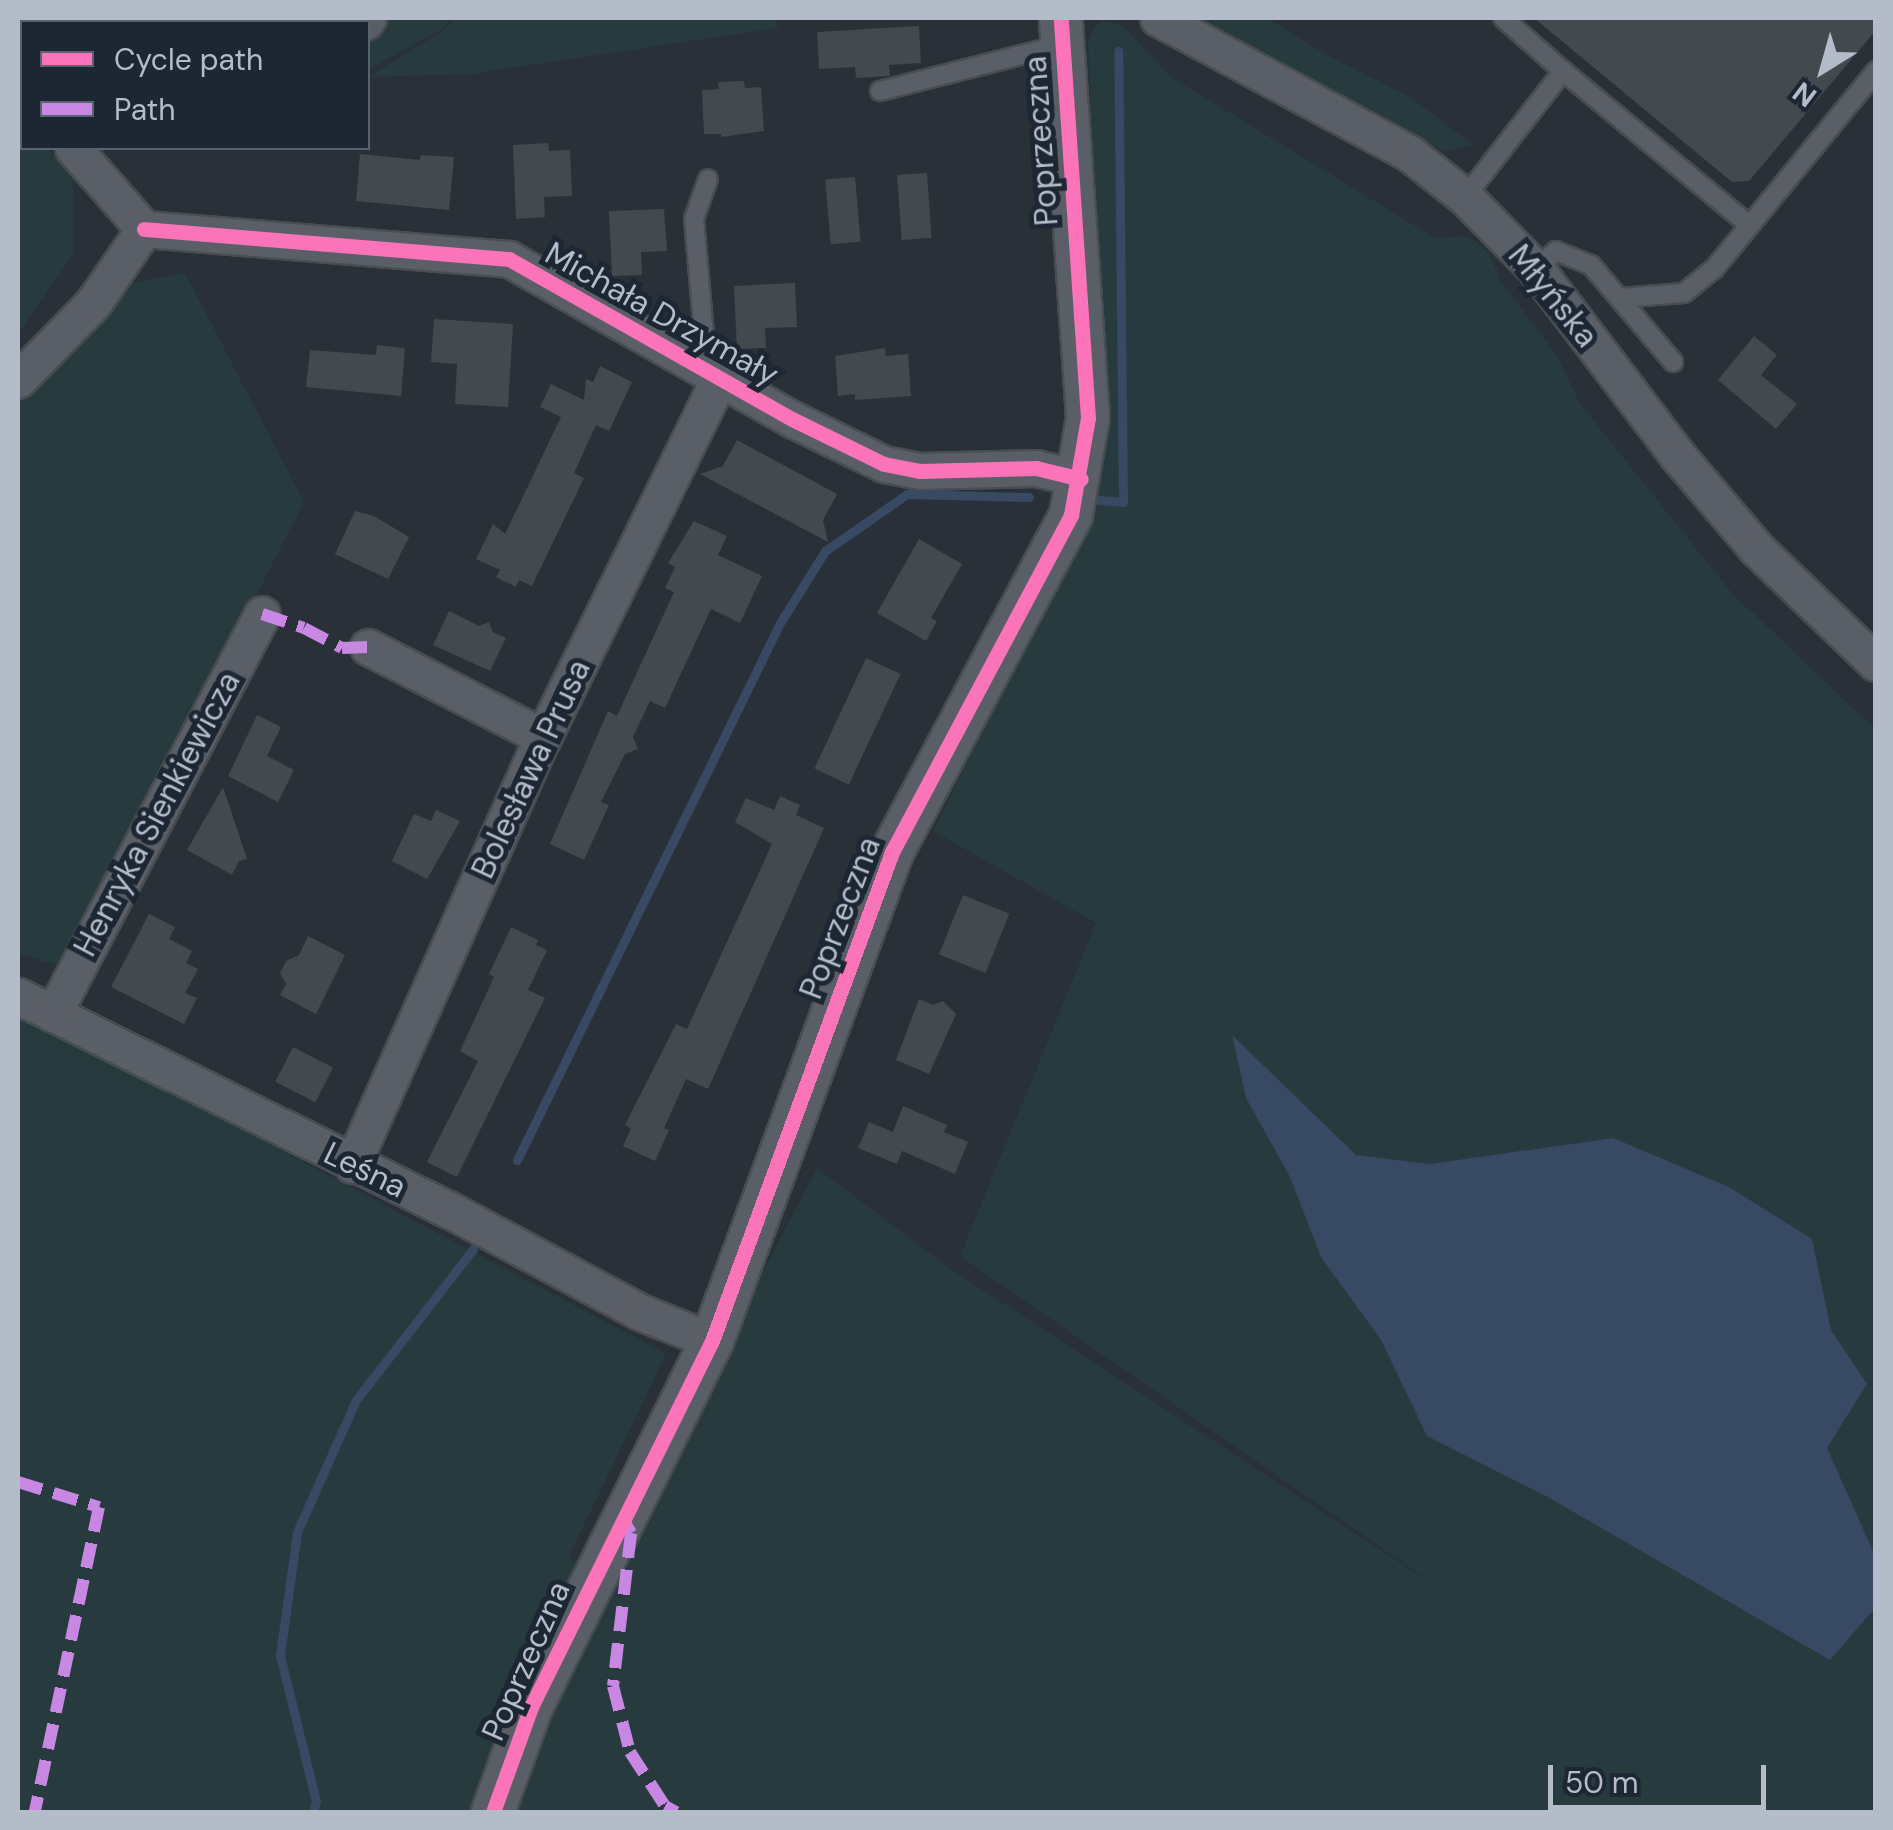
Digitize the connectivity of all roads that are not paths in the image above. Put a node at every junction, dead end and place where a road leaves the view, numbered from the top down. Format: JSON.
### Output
{"nodes":[{"id":1,"x":1158,"y":18,"type":"edge"},
{"id":2,"x":1503,"y":18,"type":"edge"},
{"id":3,"x":1061,"y":31,"type":"edge"},
{"id":4,"x":1563,"y":70,"type":"junction"},
{"id":5,"x":1876,"y":70,"type":"edge"},
{"id":6,"x":880,"y":91,"type":"dead end"},
{"id":7,"x":75,"y":150,"type":"edge"},
{"id":8,"x":708,"y":180,"type":"dead end"},
{"id":9,"x":1465,"y":197,"type":"junction"},
{"id":10,"x":1749,"y":225,"type":"junction"},
{"id":11,"x":144,"y":229,"type":"junction"},
{"id":12,"x":1536,"y":269,"type":"junction"},
{"id":13,"x":1619,"y":298,"type":"junction"},
{"id":14,"x":1673,"y":362,"type":"dead end"},
{"id":15,"x":714,"y":374,"type":"junction"},
{"id":16,"x":18,"y":380,"type":"edge"},
{"id":17,"x":1080,"y":479,"type":"junction"},
{"id":18,"x":262,"y":614,"type":"dead end"},
{"id":19,"x":368,"y":647,"type":"dead end"},
{"id":20,"x":1876,"y":664,"type":"edge"},
{"id":21,"x":543,"y":737,"type":"junction"},
{"id":22,"x":18,"y":996,"type":"edge"},
{"id":23,"x":52,"y":1014,"type":"junction"},
{"id":24,"x":352,"y":1165,"type":"junction"},
{"id":25,"x":712,"y":1341,"type":"junction"},
{"id":26,"x":493,"y":1812,"type":"edge"}],
"edges":[{"from":1,"to":9,"type":"street","name":"Młyńska"},
{"from":2,"to":4,"type":"lane"},
{"from":3,"to":6,"type":"lane"},
{"from":3,"to":17,"type":"street","name":"Poprzeczna"},
{"from":4,"to":9,"type":"lane"},
{"from":4,"to":10,"type":"lane"},
{"from":5,"to":10,"type":"lane"},
{"from":7,"to":11,"type":"street"},
{"from":8,"to":15,"type":"lane"},
{"from":9,"to":12,"type":"street","name":"Młyńska"},
{"from":10,"to":13,"type":"lane"},
{"from":11,"to":15,"type":"street","name":"Michała Drzymały"},
{"from":11,"to":16,"type":"street"},
{"from":12,"to":13,"type":"lane"},
{"from":12,"to":20,"type":"street","name":"Młyńska"},
{"from":13,"to":14,"type":"lane"},
{"from":15,"to":17,"type":"street","name":"Michała Drzymały"},
{"from":15,"to":21,"type":"street","name":"Bolesława Prusa"},
{"from":17,"to":25,"type":"street","name":"Poprzeczna"},
{"from":18,"to":23,"type":"street","name":"Henryka Sienkiewicza"},
{"from":19,"to":21,"type":"street"},
{"from":21,"to":24,"type":"street","name":"Bolesława Prusa"},
{"from":22,"to":23,"type":"street","name":"Leśna"},
{"from":23,"to":24,"type":"street","name":"Leśna"},
{"from":24,"to":25,"type":"street","name":"Leśna"},
{"from":25,"to":26,"type":"street","name":"Poprzeczna"}]}
